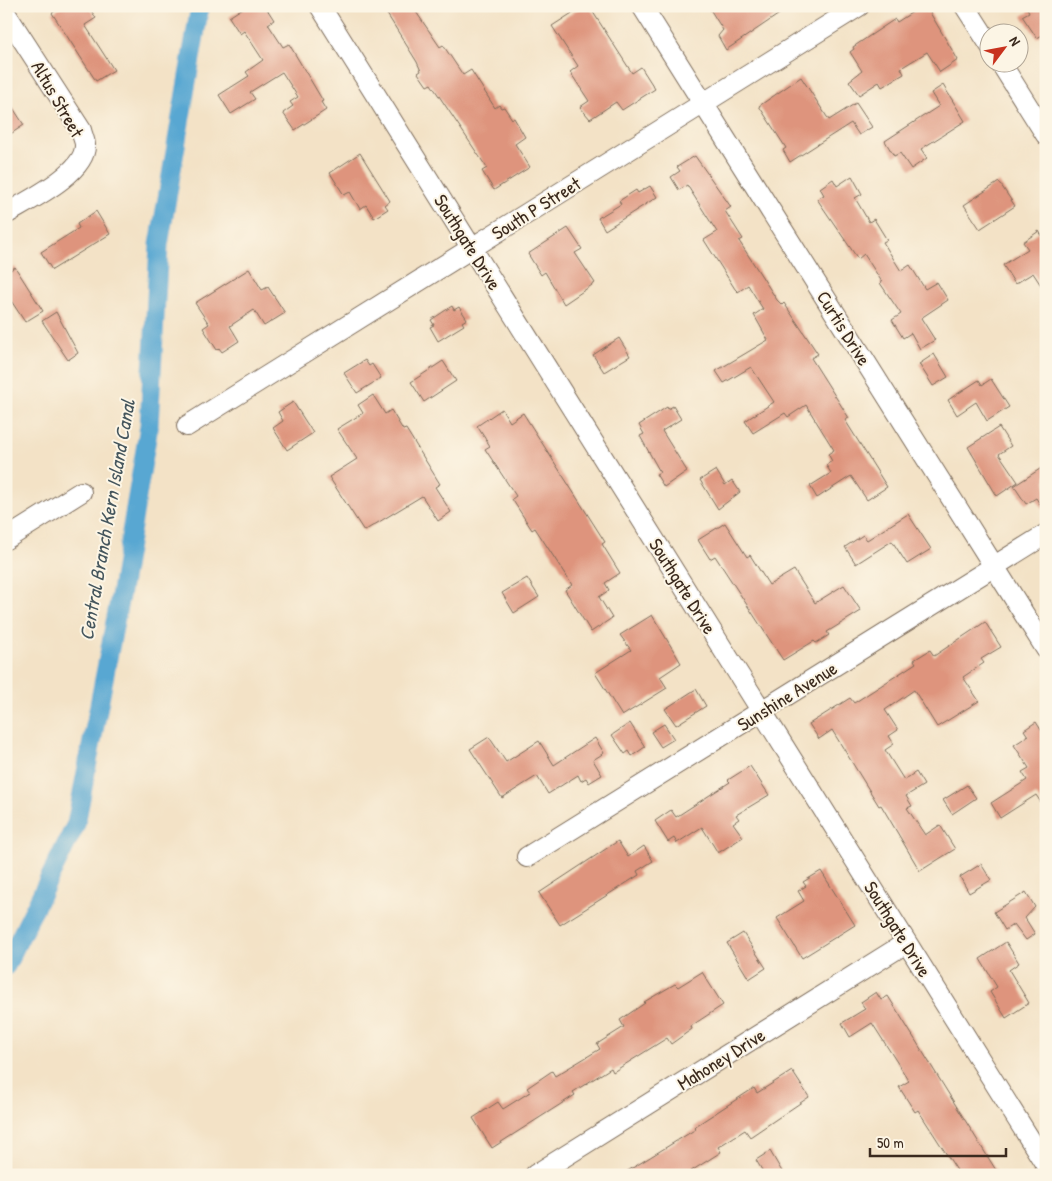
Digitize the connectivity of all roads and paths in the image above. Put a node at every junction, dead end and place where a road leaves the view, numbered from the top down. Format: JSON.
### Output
{"nodes":[{"id":1,"x":320,"y":6,"type":"edge"},
{"id":2,"x":642,"y":6,"type":"edge"},
{"id":3,"x":859,"y":6,"type":"edge"},
{"id":4,"x":965,"y":6,"type":"edge"},
{"id":5,"x":6,"y":14,"type":"edge"},
{"id":6,"x":980,"y":30,"type":"edge"},
{"id":7,"x":1006,"y":72,"type":"edge"},
{"id":8,"x":704,"y":104,"type":"junction"},
{"id":9,"x":1046,"y":135,"type":"edge"},
{"id":10,"x":6,"y":214,"type":"edge"},
{"id":11,"x":472,"y":248,"type":"junction"},
{"id":12,"x":188,"y":426,"type":"dead end"},
{"id":13,"x":81,"y":492,"type":"dead end"},
{"id":14,"x":1046,"y":534,"type":"edge"},
{"id":15,"x":6,"y":539,"type":"edge"},
{"id":16,"x":994,"y":567,"type":"junction"},
{"id":17,"x":1046,"y":649,"type":"edge"},
{"id":18,"x":762,"y":712,"type":"junction"},
{"id":19,"x":527,"y":857,"type":"dead end"},
{"id":20,"x":906,"y":943,"type":"junction"},
{"id":21,"x":1046,"y":1165,"type":"edge"},
{"id":22,"x":535,"y":1175,"type":"edge"}],
"edges":[{"from":1,"to":11,"type":"street","name":"Southgate Drive"},
{"from":2,"to":8,"type":"street","name":"Curtis Drive"},
{"from":3,"to":8,"type":"street","name":"South P Street"},
{"from":4,"to":6,"type":"street"},
{"from":5,"to":10,"type":"street","name":"Altus Street"},
{"from":7,"to":9,"type":"street"},
{"from":8,"to":11,"type":"street","name":"South P Street"},
{"from":8,"to":16,"type":"street","name":"Curtis Drive"},
{"from":11,"to":12,"type":"street","name":"South P Street"},
{"from":11,"to":18,"type":"street","name":"Southgate Drive"},
{"from":13,"to":15,"type":"street"},
{"from":14,"to":16,"type":"street","name":"Sunshine Avenue"},
{"from":16,"to":17,"type":"street","name":"Curtis Drive"},
{"from":16,"to":18,"type":"street","name":"Sunshine Avenue"},
{"from":18,"to":19,"type":"street","name":"Sunshine Avenue"},
{"from":18,"to":20,"type":"street","name":"Southgate Drive"},
{"from":20,"to":21,"type":"street","name":"Southgate Drive"},
{"from":20,"to":22,"type":"street","name":"Mahoney Drive"}]}
